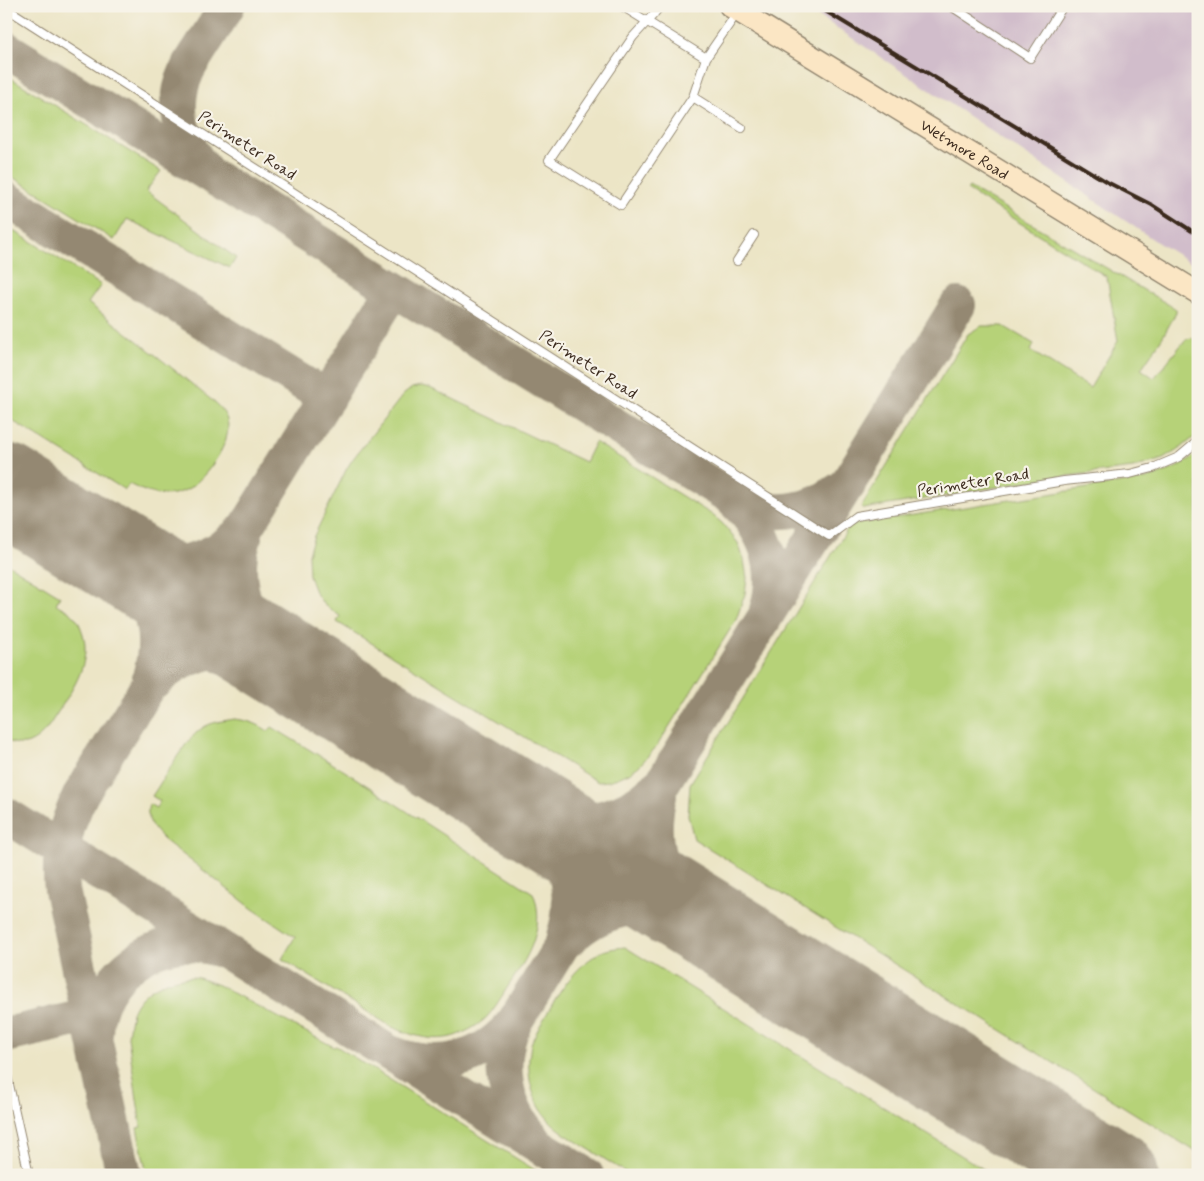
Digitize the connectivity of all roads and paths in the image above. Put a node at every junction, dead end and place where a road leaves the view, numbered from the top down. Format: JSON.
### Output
{"nodes":[{"id":1,"x":622,"y":6,"type":"edge"},
{"id":2,"x":660,"y":6,"type":"edge"},
{"id":3,"x":951,"y":6,"type":"edge"},
{"id":4,"x":1063,"y":6,"type":"edge"},
{"id":5,"x":6,"y":8,"type":"edge"},
{"id":6,"x":734,"y":9,"type":"edge"},
{"id":7,"x":647,"y":22,"type":"junction"},
{"id":8,"x":706,"y":58,"type":"junction"},
{"id":9,"x":693,"y":97,"type":"junction"},
{"id":10,"x":742,"y":128,"type":"dead end"},
{"id":11,"x":754,"y":235,"type":"dead end"},
{"id":12,"x":737,"y":261,"type":"dead end"},
{"id":13,"x":1198,"y":293,"type":"edge"},
{"id":14,"x":1198,"y":441,"type":"edge"},
{"id":15,"x":6,"y":1071,"type":"edge"},
{"id":16,"x":29,"y":1175,"type":"edge"}],
"edges":[{"from":1,"to":7,"type":"lane"},
{"from":2,"to":7,"type":"lane"},
{"from":3,"to":4,"type":"lane"},
{"from":5,"to":14,"type":"lane","name":"Perimeter Road"},
{"from":6,"to":8,"type":"lane"},
{"from":6,"to":13,"type":"main road","name":"Wetmore Road"},
{"from":7,"to":8,"type":"lane"},
{"from":7,"to":9,"type":"lane"},
{"from":8,"to":9,"type":"lane"},
{"from":9,"to":10,"type":"lane"},
{"from":11,"to":12,"type":"lane"},
{"from":15,"to":16,"type":"lane"}]}
